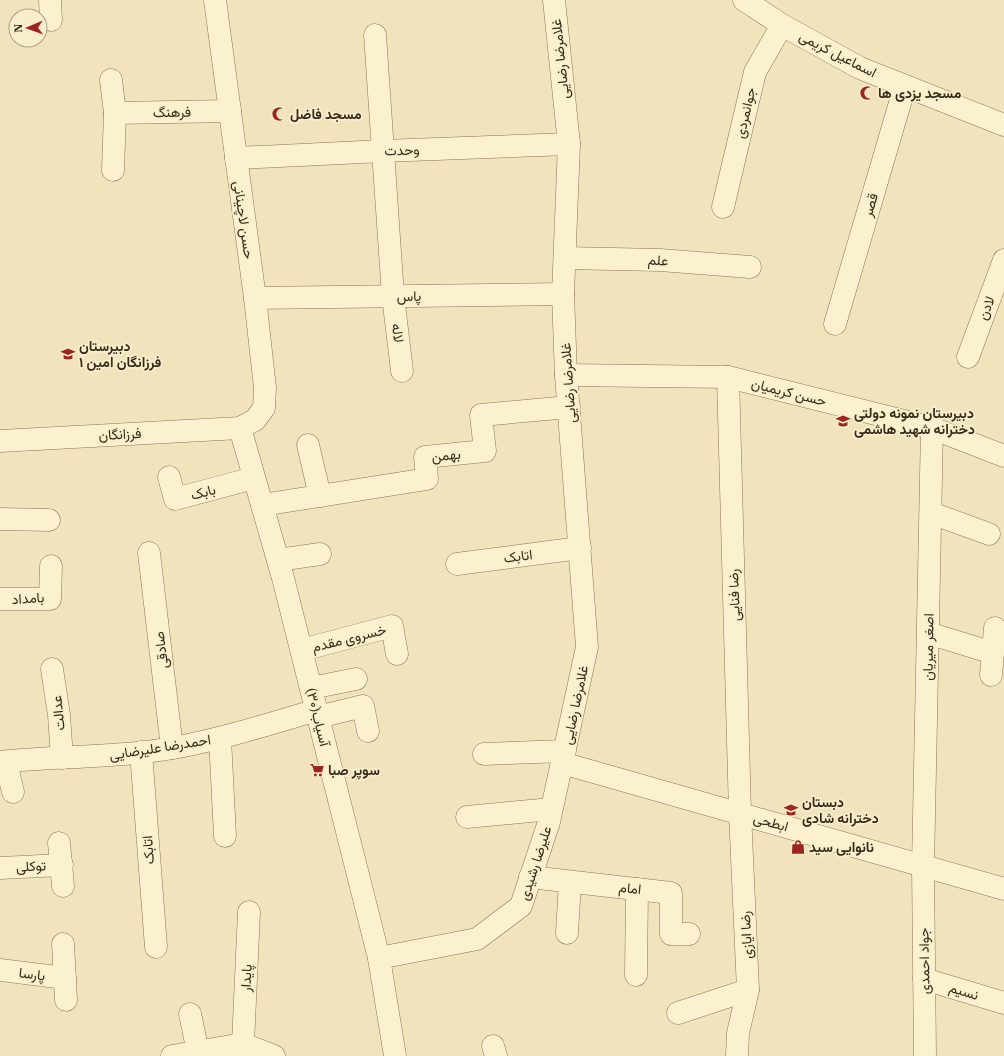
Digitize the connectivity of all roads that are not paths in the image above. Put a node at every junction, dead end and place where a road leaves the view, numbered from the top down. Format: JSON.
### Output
{"nodes":[{"id":1,"x":215,"y":0,"type":"edge"},
{"id":2,"x":554,"y":0,"type":"edge"},
{"id":3,"x":744,"y":0,"type":"edge"},
{"id":4,"x":782,"y":25,"type":"junction"},
{"id":5,"x":375,"y":34,"type":"dead end"},
{"id":6,"x":111,"y":80,"type":"dead end"},
{"id":7,"x":905,"y":86,"type":"junction"},
{"id":8,"x":230,"y":111,"type":"junction"},
{"id":9,"x":115,"y":113,"type":"junction"},
{"id":10,"x":1004,"y":125,"type":"edge"},
{"id":11,"x":569,"y":144,"type":"junction"},
{"id":12,"x":383,"y":151,"type":"junction"},
{"id":13,"x":236,"y":158,"type":"junction"},
{"id":14,"x":113,"y":170,"type":"dead end"},
{"id":15,"x":723,"y":207,"type":"dead end"},
{"id":16,"x":565,"y":258,"type":"junction"},
{"id":17,"x":1004,"y":260,"type":"edge"},
{"id":18,"x":750,"y":267,"type":"dead end"},
{"id":19,"x":563,"y":294,"type":"junction"},
{"id":20,"x":393,"y":296,"type":"junction"},
{"id":21,"x":255,"y":298,"type":"junction"},
{"id":22,"x":835,"y":324,"type":"dead end"},
{"id":23,"x":968,"y":357,"type":"dead end"},
{"id":24,"x":402,"y":371,"type":"dead end"},
{"id":25,"x":566,"y":375,"type":"junction"},
{"id":26,"x":728,"y":377,"type":"junction"},
{"id":27,"x":569,"y":407,"type":"junction"},
{"id":28,"x":240,"y":428,"type":"junction"},
{"id":29,"x":932,"y":428,"type":"junction"},
{"id":30,"x":0,"y":441,"type":"edge"},
{"id":31,"x":308,"y":445,"type":"dead end"},
{"id":32,"x":1004,"y":456,"type":"edge"},
{"id":33,"x":169,"y":477,"type":"dead end"},
{"id":34,"x":254,"y":478,"type":"junction"},
{"id":35,"x":320,"y":496,"type":"junction"},
{"id":36,"x":262,"y":505,"type":"junction"},
{"id":37,"x":931,"y":513,"type":"junction"},
{"id":38,"x":0,"y":519,"type":"edge"},
{"id":39,"x":49,"y":520,"type":"dead end"},
{"id":40,"x":989,"y":534,"type":"dead end"},
{"id":41,"x":580,"y":548,"type":"junction"},
{"id":42,"x":149,"y":553,"type":"dead end"},
{"id":43,"x":320,"y":554,"type":"dead end"},
{"id":44,"x":278,"y":560,"type":"junction"},
{"id":45,"x":457,"y":564,"type":"dead end"},
{"id":46,"x":51,"y":566,"type":"dead end"},
{"id":47,"x":0,"y":599,"type":"edge"},
{"id":48,"x":995,"y":628,"type":"dead end"},
{"id":49,"x":928,"y":633,"type":"junction"},
{"id":50,"x":302,"y":650,"type":"junction"},
{"id":51,"x":397,"y":654,"type":"dead end"},
{"id":52,"x":992,"y":654,"type":"junction"},
{"id":53,"x":52,"y":669,"type":"dead end"},
{"id":54,"x":991,"y":675,"type":"dead end"},
{"id":55,"x":356,"y":679,"type":"dead end"},
{"id":56,"x":311,"y":688,"type":"junction"},
{"id":57,"x":318,"y":713,"type":"junction"},
{"id":58,"x":368,"y":730,"type":"dead end"},
{"id":59,"x":220,"y":738,"type":"junction"},
{"id":60,"x":172,"y":748,"type":"junction"},
{"id":61,"x":141,"y":752,"type":"junction"},
{"id":62,"x":484,"y":754,"type":"dead end"},
{"id":63,"x":563,"y":757,"type":"junction"},
{"id":64,"x":62,"y":758,"type":"junction"},
{"id":65,"x":3,"y":762,"type":"edge"},
{"id":66,"x":13,"y":792,"type":"dead end"},
{"id":67,"x":551,"y":809,"type":"junction"},
{"id":68,"x":740,"y":813,"type":"junction"},
{"id":69,"x":467,"y":817,"type":"dead end"},
{"id":70,"x":225,"y":836,"type":"dead end"},
{"id":71,"x":59,"y":843,"type":"dead end"},
{"id":72,"x":923,"y":866,"type":"junction"},
{"id":73,"x":0,"y":868,"type":"edge"},
{"id":74,"x":530,"y":877,"type":"junction"},
{"id":75,"x":570,"y":882,"type":"junction"},
{"id":76,"x":637,"y":889,"type":"junction"},
{"id":77,"x":1004,"y":889,"type":"edge"},
{"id":78,"x":249,"y":912,"type":"dead end"},
{"id":79,"x":568,"y":933,"type":"dead end"},
{"id":80,"x":689,"y":934,"type":"dead end"},
{"id":81,"x":63,"y":944,"type":"dead end"},
{"id":82,"x":156,"y":947,"type":"dead end"},
{"id":83,"x":380,"y":958,"type":"junction"},
{"id":84,"x":0,"y":970,"type":"edge"},
{"id":85,"x":636,"y":975,"type":"dead end"},
{"id":86,"x":65,"y":978,"type":"junction"},
{"id":87,"x":924,"y":979,"type":"junction"},
{"id":88,"x":748,"y":990,"type":"junction"},
{"id":89,"x":66,"y":1000,"type":"dead end"},
{"id":90,"x":1004,"y":1003,"type":"edge"},
{"id":91,"x":678,"y":1013,"type":"dead end"},
{"id":92,"x":190,"y":1014,"type":"dead end"},
{"id":93,"x":243,"y":1050,"type":"edge"},
{"id":94,"x":198,"y":1052,"type":"junction"},
{"id":95,"x":172,"y":1056,"type":"edge"},
{"id":96,"x":274,"y":1056,"type":"edge"},
{"id":97,"x":395,"y":1056,"type":"edge"},
{"id":98,"x":737,"y":1056,"type":"edge"},
{"id":99,"x":925,"y":1056,"type":"edge"}],
"edges":[{"from":1,"to":8,"type":"street","name":"حسن لاچینانی"},
{"from":2,"to":11,"type":"street","name":"غلامرضا رضایی"},
{"from":3,"to":4,"type":"street","name":"اسماعیل کریمی"},
{"from":4,"to":7,"type":"street","name":"اسماعیل کریمی"},
{"from":4,"to":15,"type":"street","name":"جوانمردی"},
{"from":5,"to":12,"type":"street","name":"لاله"},
{"from":6,"to":9,"type":"street"},
{"from":7,"to":10,"type":"street","name":"اسماعیل کریمی"},
{"from":7,"to":22,"type":"street","name":"قصر"},
{"from":8,"to":9,"type":"street","name":"فرهنگ"},
{"from":8,"to":13,"type":"street","name":"حسن لاچینانی"},
{"from":9,"to":14,"type":"street"},
{"from":11,"to":12,"type":"street","name":"وحدت"},
{"from":11,"to":16,"type":"street","name":"غلامرضا رضایی"},
{"from":12,"to":13,"type":"street","name":"وحدت"},
{"from":12,"to":20,"type":"street","name":"لاله"},
{"from":13,"to":21,"type":"street","name":"حسن لاچینانی"},
{"from":16,"to":18,"type":"street","name":"علم"},
{"from":16,"to":19,"type":"street","name":"غلامرضا رضایی"},
{"from":17,"to":23,"type":"street","name":"لادن"},
{"from":19,"to":20,"type":"street","name":"پاس"},
{"from":19,"to":25,"type":"street","name":"غلامرضا رضایی"},
{"from":20,"to":21,"type":"street","name":"پاس"},
{"from":20,"to":24,"type":"street","name":"لاله"},
{"from":21,"to":28,"type":"street","name":"حسن لاچینانی"},
{"from":25,"to":26,"type":"street","name":"حسن کریمیان"},
{"from":25,"to":27,"type":"street","name":"غلامرضا رضایی"},
{"from":26,"to":29,"type":"street","name":"حسن کریمیان"},
{"from":26,"to":68,"type":"street","name":"رضا فنایی"},
{"from":27,"to":35,"type":"street","name":"بهمن"},
{"from":27,"to":41,"type":"street","name":"غلامرضا رضایی"},
{"from":28,"to":30,"type":"street","name":"فرزانگان"},
{"from":28,"to":34,"type":"street","name":"آسیاب(۳۰)"},
{"from":29,"to":32,"type":"street","name":"حسن کریمیان"},
{"from":29,"to":37,"type":"street","name":"اصغر میریان"},
{"from":31,"to":35,"type":"street"},
{"from":33,"to":34,"type":"street","name":"بابک"},
{"from":34,"to":36,"type":"street","name":"آسیاب(۳۰)"},
{"from":35,"to":36,"type":"street","name":"بهمن"},
{"from":36,"to":44,"type":"street","name":"آسیاب(۳۰)"},
{"from":37,"to":40,"type":"street"},
{"from":37,"to":49,"type":"street","name":"اصغر میریان"},
{"from":38,"to":39,"type":"street"},
{"from":41,"to":45,"type":"street","name":"اتابک"},
{"from":41,"to":63,"type":"street","name":"غلامرضا رضایی"},
{"from":42,"to":60,"type":"street","name":"صادقی"},
{"from":43,"to":44,"type":"street"},
{"from":44,"to":50,"type":"street","name":"آسیاب(۳۰)"},
{"from":46,"to":47,"type":"street","name":"بامداد"},
{"from":48,"to":52,"type":"street"},
{"from":49,"to":52,"type":"street"},
{"from":49,"to":72,"type":"street","name":"اصغر میریان"},
{"from":50,"to":51,"type":"street","name":"خسروی مقدم"},
{"from":50,"to":56,"type":"street","name":"آسیاب(۳۰)"},
{"from":52,"to":54,"type":"street"},
{"from":53,"to":64,"type":"street","name":"عدالت"},
{"from":55,"to":56,"type":"street"},
{"from":56,"to":57,"type":"street","name":"آسیاب(۳۰)"},
{"from":57,"to":58,"type":"street","name":"احمدرضا علیرضایی"},
{"from":57,"to":59,"type":"street","name":"احمدرضا علیرضایی"},
{"from":57,"to":83,"type":"street","name":"آسیاب(۳۰)"},
{"from":59,"to":60,"type":"street","name":"احمدرضا علیرضایی"},
{"from":59,"to":70,"type":"street"},
{"from":60,"to":61,"type":"street","name":"احمدرضا علیرضایی"},
{"from":61,"to":64,"type":"street","name":"احمدرضا علیرضایی"},
{"from":61,"to":82,"type":"street","name":"اتابک"},
{"from":62,"to":63,"type":"street","name":"ابطحی"},
{"from":63,"to":67,"type":"street","name":"علیرضا رشیدی"},
{"from":63,"to":68,"type":"street","name":"ابطحی"},
{"from":64,"to":65,"type":"street","name":"احمدرضا علیرضایی"},
{"from":65,"to":66,"type":"street"},
{"from":67,"to":69,"type":"street"},
{"from":67,"to":74,"type":"street","name":"علیرضا رشیدی"},
{"from":68,"to":72,"type":"street","name":"ابطحی"},
{"from":68,"to":88,"type":"street","name":"رضا ایازی"},
{"from":71,"to":73,"type":"street","name":"توکلی"},
{"from":72,"to":77,"type":"street","name":"ابطحی"},
{"from":72,"to":87,"type":"street","name":"جواد احمدی"},
{"from":74,"to":75,"type":"street","name":"امام"},
{"from":74,"to":83,"type":"street","name":"علیرضا رشیدی"},
{"from":75,"to":76,"type":"street","name":"امام"},
{"from":75,"to":79,"type":"street"},
{"from":76,"to":80,"type":"street","name":"امام"},
{"from":76,"to":85,"type":"street"},
{"from":78,"to":93,"type":"street","name":"پایدار"},
{"from":81,"to":86,"type":"street","name":"پارسا"},
{"from":83,"to":97,"type":"street","name":"آسیاب(۳۰)"},
{"from":84,"to":86,"type":"street","name":"پارسا"},
{"from":86,"to":89,"type":"street","name":"پارسا"},
{"from":87,"to":90,"type":"street","name":"نسیم"},
{"from":87,"to":99,"type":"street","name":"جواد احمدی"},
{"from":88,"to":91,"type":"street"},
{"from":88,"to":98,"type":"street","name":"رضا ایازی"},
{"from":92,"to":94,"type":"street"},
{"from":93,"to":94,"type":"street"},
{"from":93,"to":96,"type":"street"},
{"from":94,"to":95,"type":"street"}]}
